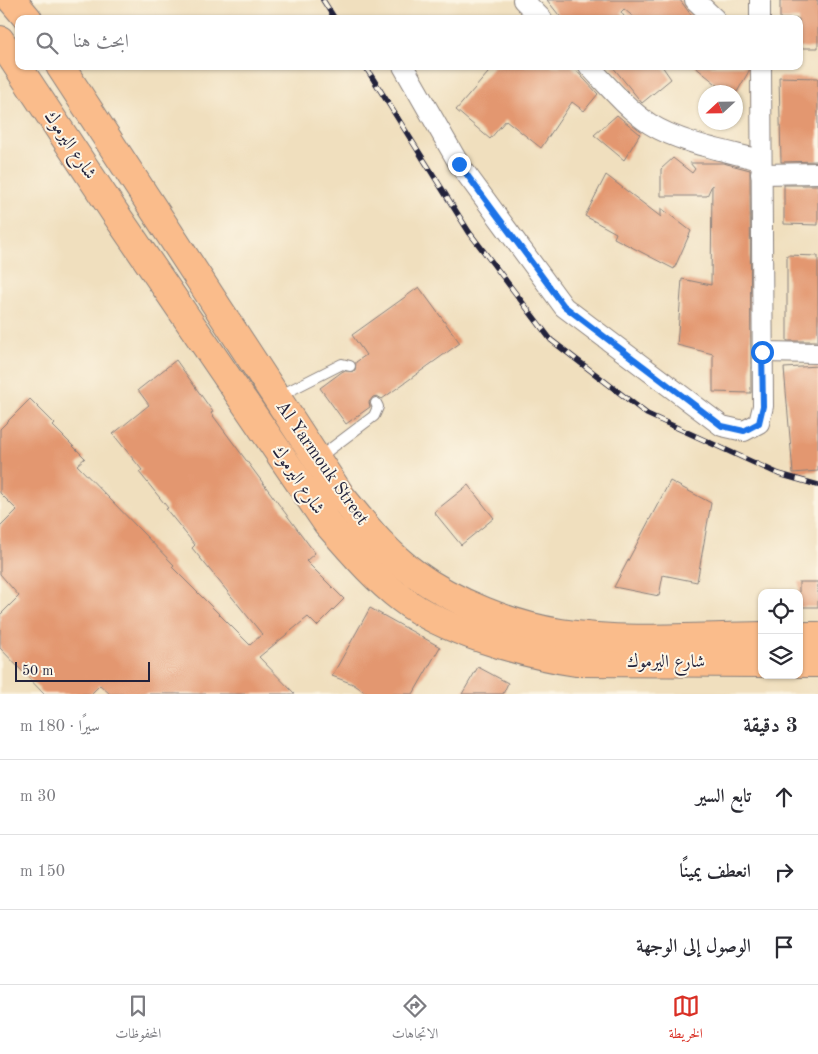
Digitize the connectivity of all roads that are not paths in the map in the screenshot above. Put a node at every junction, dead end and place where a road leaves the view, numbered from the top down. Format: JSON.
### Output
{"nodes":[{"id":1,"x":12,"y":0,"type":"edge"},
{"id":2,"x":523,"y":0,"type":"edge"},
{"id":3,"x":695,"y":0,"type":"edge"},
{"id":4,"x":760,"y":0,"type":"edge"},
{"id":5,"x":25,"y":15,"type":"edge"},
{"id":6,"x":538,"y":15,"type":"edge"},
{"id":7,"x":711,"y":15,"type":"edge"},
{"id":8,"x":760,"y":15,"type":"edge"},
{"id":9,"x":0,"y":40,"type":"edge"},
{"id":10,"x":15,"y":63,"type":"edge"},
{"id":11,"x":20,"y":70,"type":"edge"},
{"id":12,"x":63,"y":70,"type":"edge"},
{"id":13,"x":404,"y":70,"type":"edge"},
{"id":14,"x":593,"y":70,"type":"edge"},
{"id":15,"x":761,"y":70,"type":"edge"},
{"id":16,"x":760,"y":167,"type":"junction"},
{"id":17,"x":818,"y":173,"type":"edge"},
{"id":18,"x":762,"y":352,"type":"junction"},
{"id":19,"x":818,"y":353,"type":"edge"},
{"id":20,"x":350,"y":366,"type":"dead end"},
{"id":21,"x":276,"y":397,"type":"junction"},
{"id":22,"x":376,"y":403,"type":"dead end"},
{"id":23,"x":317,"y":459,"type":"junction"},
{"id":24,"x":758,"y":636,"type":"edge"},
{"id":25,"x":803,"y":636,"type":"edge"},
{"id":26,"x":818,"y":636,"type":"edge"},
{"id":27,"x":758,"y":663,"type":"edge"},
{"id":28,"x":803,"y":663,"type":"edge"},
{"id":29,"x":818,"y":663,"type":"edge"}],
"edges":[{"from":1,"to":5,"type":"highway"},
{"from":2,"to":6,"type":"street"},
{"from":3,"to":7,"type":"street"},
{"from":4,"to":8,"type":"street"},
{"from":9,"to":10,"type":"highway","name":"شارع اليرموك"},
{"from":11,"to":27,"type":"highway","name":"شارع اليرموك"},
{"from":12,"to":21,"type":"highway","name":"Al Yarmouk Street"},
{"from":13,"to":18,"type":"street"},
{"from":14,"to":16,"type":"street"},
{"from":15,"to":16,"type":"street"},
{"from":16,"to":17,"type":"street"},
{"from":16,"to":18,"type":"street"},
{"from":18,"to":19,"type":"street"},
{"from":20,"to":21,"type":"lane"},
{"from":21,"to":23,"type":"highway","name":"Al Yarmouk Street"},
{"from":22,"to":23,"type":"lane"},
{"from":23,"to":24,"type":"highway","name":"Al Yarmouk Street"},
{"from":25,"to":26,"type":"highway"},
{"from":28,"to":29,"type":"highway"}]}
